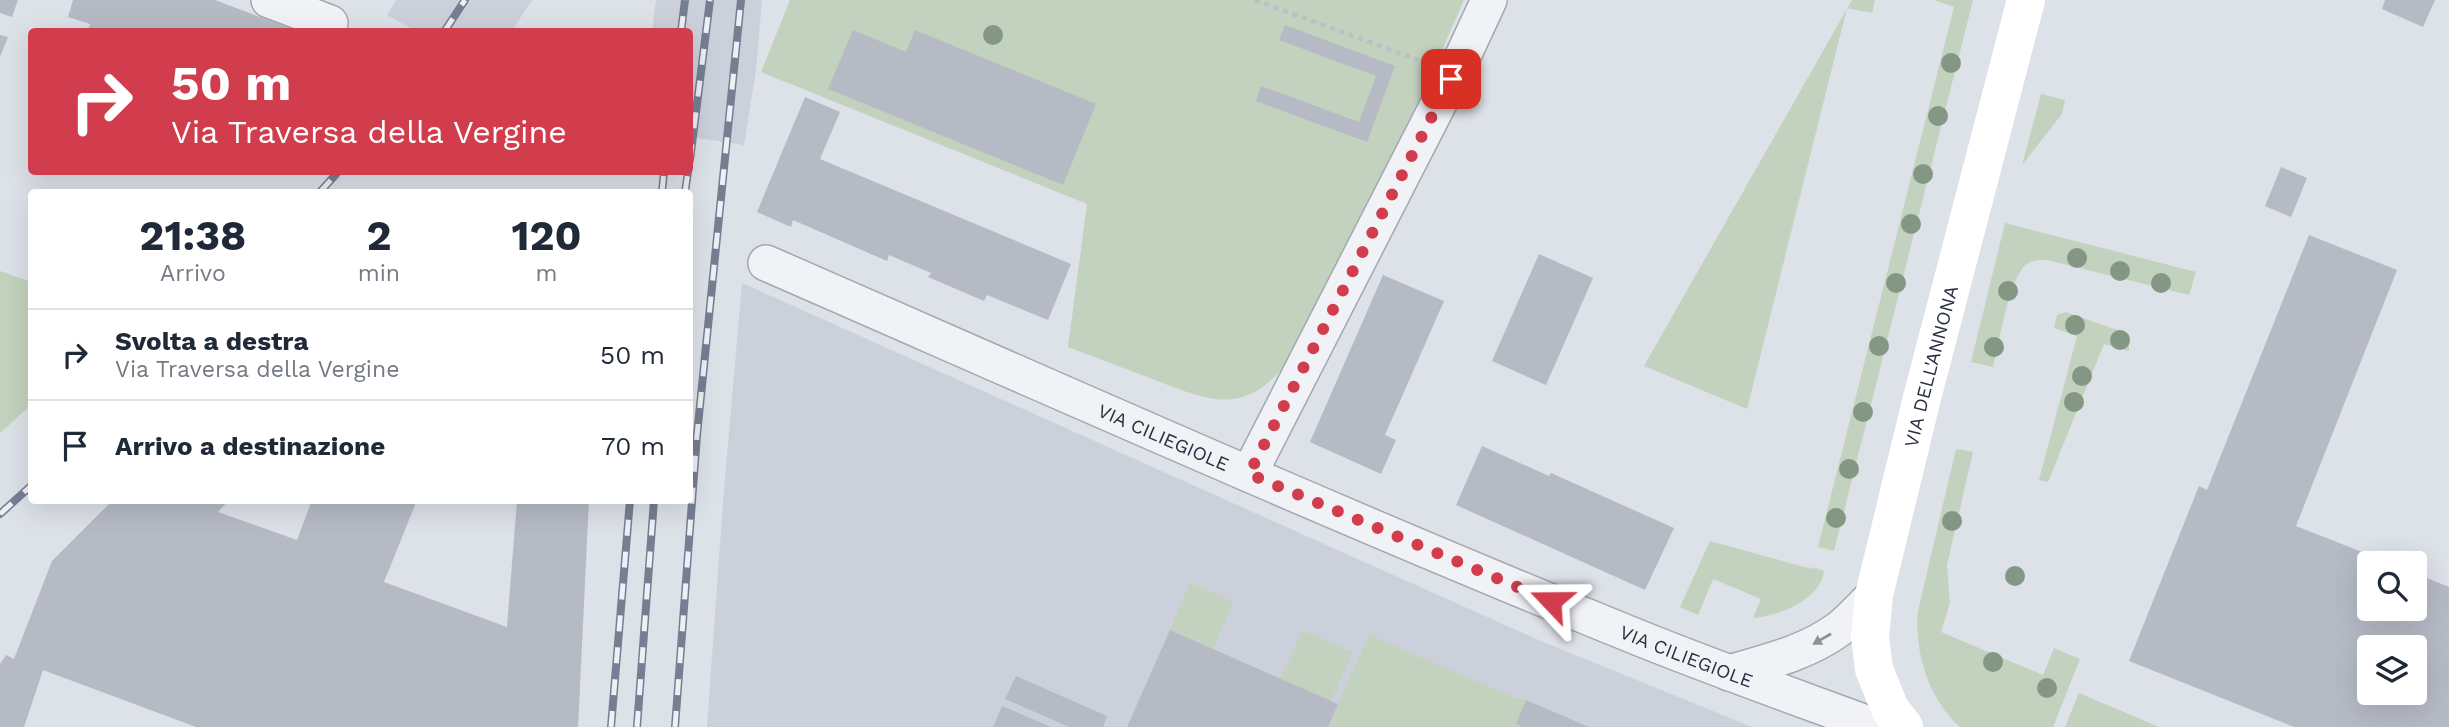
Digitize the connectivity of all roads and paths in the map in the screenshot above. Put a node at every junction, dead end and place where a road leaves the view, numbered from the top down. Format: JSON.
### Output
{"nodes":[{"id":1,"x":269,"y":0,"type":"edge"},
{"id":2,"x":1255,"y":0,"type":"edge"},
{"id":3,"x":1489,"y":0,"type":"edge"},
{"id":4,"x":2026,"y":0,"type":"edge"},
{"id":5,"x":330,"y":23,"type":"dead end"},
{"id":6,"x":1463,"y":56,"type":"junction"},
{"id":7,"x":766,"y":264,"type":"dead end"},
{"id":8,"x":1249,"y":474,"type":"junction"},
{"id":9,"x":1874,"y":595,"type":"junction"},
{"id":10,"x":1728,"y":673,"type":"junction"},
{"id":11,"x":1877,"y":727,"type":"edge"},
{"id":12,"x":1904,"y":727,"type":"edge"}],
"edges":[{"from":1,"to":5,"type":"street"},
{"from":2,"to":6,"type":"path"},
{"from":3,"to":6,"type":"street"},
{"from":4,"to":9,"type":"street","name":"VIA DELL'ANNONA"},
{"from":6,"to":8,"type":"street"},
{"from":7,"to":8,"type":"street","name":"VIA CILIEGIOLE"},
{"from":8,"to":10,"type":"street","name":"VIA CILIEGIOLE"},
{"from":9,"to":10,"type":"street","one_way":true},
{"from":9,"to":12,"type":"street","name":"VIA DELL'ANNONA"},
{"from":10,"to":11,"type":"street","name":"VIA CILIEGIOLE"}]}
